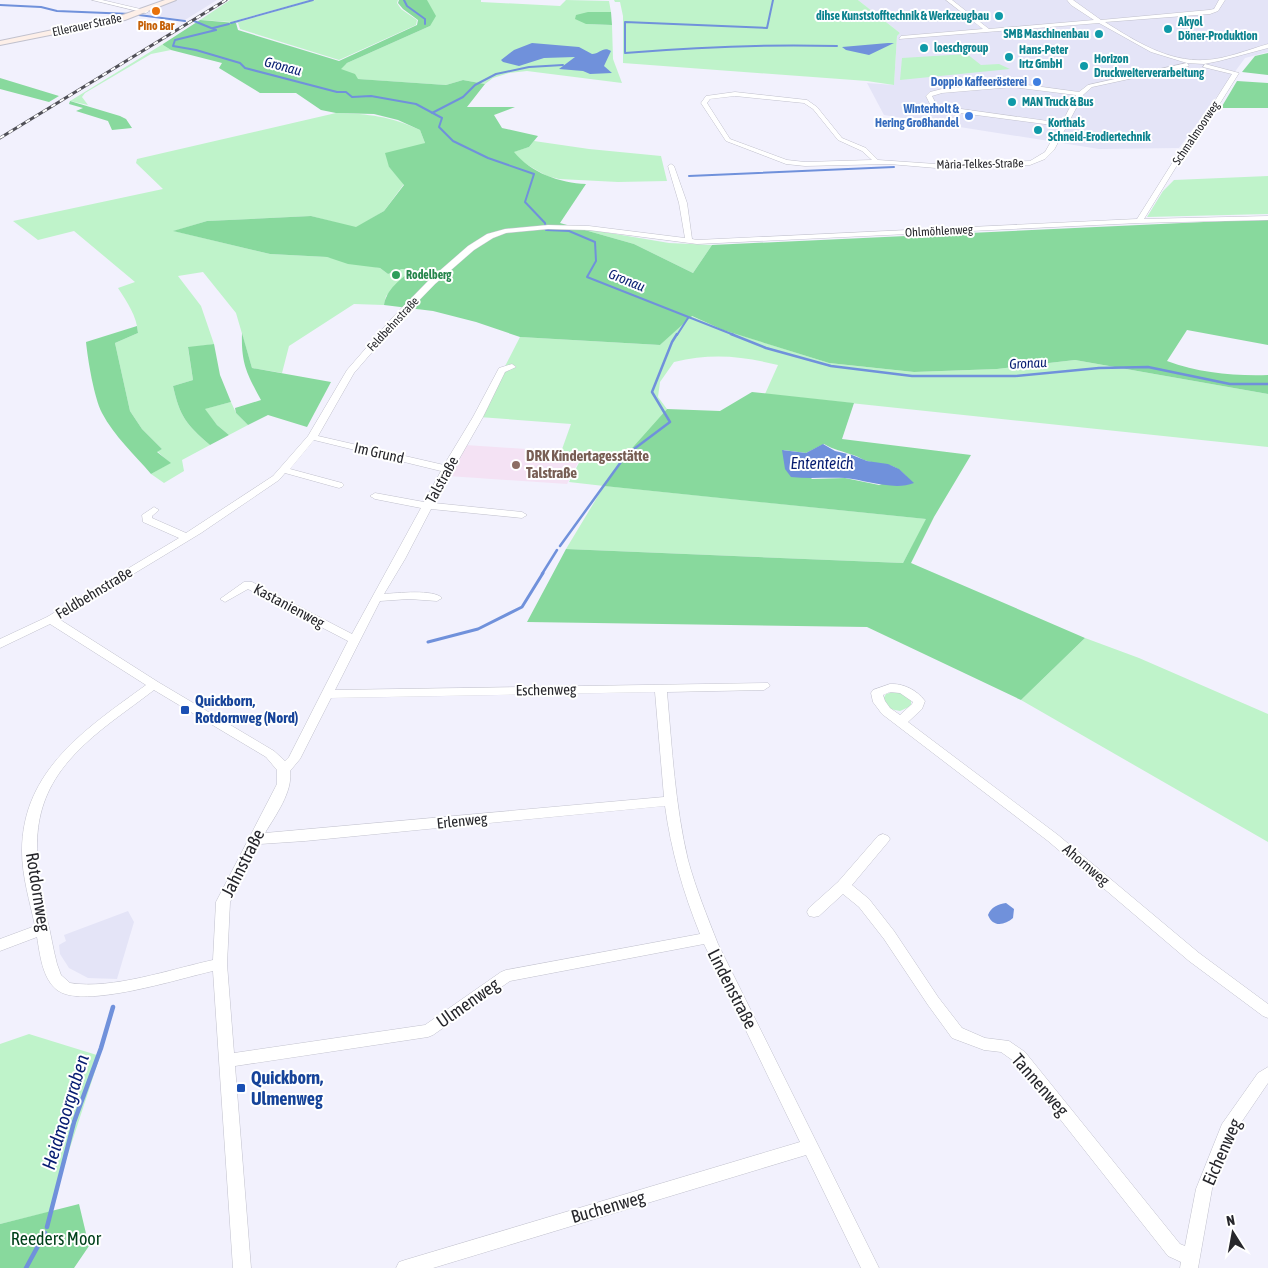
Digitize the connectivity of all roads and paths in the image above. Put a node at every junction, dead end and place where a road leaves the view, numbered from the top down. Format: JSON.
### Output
{"nodes":[{"id":1,"x":95,"y":0,"type":"edge"},
{"id":2,"x":118,"y":0,"type":"edge"},
{"id":3,"x":172,"y":0,"type":"edge"},
{"id":4,"x":949,"y":0,"type":"edge"},
{"id":5,"x":1070,"y":0,"type":"edge"},
{"id":6,"x":1222,"y":0,"type":"edge"},
{"id":7,"x":109,"y":3,"type":"junction"},
{"id":8,"x":146,"y":11,"type":"junction"},
{"id":9,"x":1100,"y":21,"type":"junction"},
{"id":10,"x":987,"y":30,"type":"junction"},
{"id":11,"x":901,"y":38,"type":"dead end"},
{"id":12,"x":0,"y":44,"type":"edge"},
{"id":13,"x":1268,"y":46,"type":"edge"},
{"id":14,"x":1186,"y":63,"type":"junction"},
{"id":15,"x":1204,"y":64,"type":"junction"},
{"id":16,"x":1080,"y":94,"type":"junction"},
{"id":17,"x":1060,"y":125,"type":"junction"},
{"id":18,"x":876,"y":162,"type":"junction"},
{"id":19,"x":671,"y":166,"type":"dead end"},
{"id":20,"x":1268,"y":218,"type":"edge"},
{"id":21,"x":1140,"y":222,"type":"junction"},
{"id":22,"x":689,"y":242,"type":"junction"},
{"id":23,"x":512,"y":366,"type":"dead end"},
{"id":24,"x":312,"y":437,"type":"junction"},
{"id":25,"x":447,"y":469,"type":"junction"},
{"id":26,"x":284,"y":470,"type":"junction"},
{"id":27,"x":339,"y":485,"type":"dead end"},
{"id":28,"x":375,"y":496,"type":"dead end"},
{"id":29,"x":428,"y":506,"type":"junction"},
{"id":30,"x":154,"y":510,"type":"dead end"},
{"id":31,"x":522,"y":515,"type":"dead end"},
{"id":32,"x":186,"y":537,"type":"junction"},
{"id":33,"x":376,"y":598,"type":"junction"},
{"id":34,"x":437,"y":598,"type":"dead end"},
{"id":35,"x":226,"y":599,"type":"dead end"},
{"id":36,"x":51,"y":619,"type":"junction"},
{"id":37,"x":355,"y":640,"type":"junction"},
{"id":38,"x":0,"y":644,"type":"edge"},
{"id":39,"x":154,"y":685,"type":"junction"},
{"id":40,"x":764,"y":686,"type":"dead end"},
{"id":41,"x":661,"y":688,"type":"junction"},
{"id":42,"x":328,"y":694,"type":"junction"},
{"id":43,"x":902,"y":721,"type":"dead end"},
{"id":44,"x":284,"y":770,"type":"junction"},
{"id":45,"x":670,"y":801,"type":"junction"},
{"id":46,"x":883,"y":839,"type":"dead end"},
{"id":47,"x":254,"y":840,"type":"junction"},
{"id":48,"x":844,"y":886,"type":"junction"},
{"id":49,"x":814,"y":912,"type":"dead end"},
{"id":50,"x":43,"y":929,"type":"junction"},
{"id":51,"x":707,"y":938,"type":"junction"},
{"id":52,"x":0,"y":945,"type":"edge"},
{"id":53,"x":220,"y":964,"type":"junction"},
{"id":54,"x":1268,"y":1012,"type":"edge"},
{"id":55,"x":228,"y":1060,"type":"junction"},
{"id":56,"x":1268,"y":1074,"type":"edge"},
{"id":57,"x":811,"y":1146,"type":"junction"},
{"id":58,"x":1189,"y":1263,"type":"edge"},
{"id":59,"x":242,"y":1268,"type":"edge"},
{"id":60,"x":405,"y":1268,"type":"edge"},
{"id":61,"x":870,"y":1268,"type":"edge"}],
"edges":[{"from":1,"to":7,"type":"street"},
{"from":2,"to":7,"type":"street"},
{"from":3,"to":8,"type":"main road","name":"Ellerauer Straße"},
{"from":4,"to":10,"type":"street"},
{"from":5,"to":9,"type":"street"},
{"from":6,"to":9,"type":"street"},
{"from":7,"to":8,"type":"street"},
{"from":8,"to":12,"type":"main road","name":"Ellerauer Straße"},
{"from":9,"to":10,"type":"street"},
{"from":9,"to":14,"type":"street"},
{"from":10,"to":11,"type":"street"},
{"from":13,"to":15,"type":"street"},
{"from":14,"to":15,"type":"street"},
{"from":14,"to":16,"type":"street"},
{"from":15,"to":21,"type":"street","name":"Schmalmoorweg"},
{"from":16,"to":17,"type":"street","name":"Mària-Telkes-Straße"},
{"from":16,"to":17,"type":"street"},
{"from":17,"to":18,"type":"street","name":"Mària-Telkes-Straße"},
{"from":18,"to":18,"type":"street","name":"Mària-Telkes-Straße"},
{"from":19,"to":22,"type":"street"},
{"from":20,"to":21,"type":"street","name":"Ohlmöhlenweg"},
{"from":21,"to":22,"type":"street","name":"Ohlmöhlenweg"},
{"from":22,"to":24,"type":"street","name":"Feldbehnstraße"},
{"from":23,"to":25,"type":"street","name":"Talstraße"},
{"from":24,"to":25,"type":"street","name":"Im Grund"},
{"from":24,"to":26,"type":"street","name":"Feldbehnstraße"},
{"from":25,"to":29,"type":"street","name":"Talstraße"},
{"from":26,"to":27,"type":"street"},
{"from":26,"to":32,"type":"street","name":"Feldbehnstraße"},
{"from":28,"to":29,"type":"street"},
{"from":29,"to":31,"type":"street"},
{"from":29,"to":33,"type":"street","name":"Talstraße"},
{"from":30,"to":32,"type":"street"},
{"from":32,"to":36,"type":"street","name":"Feldbehnstraße"},
{"from":33,"to":34,"type":"street"},
{"from":33,"to":37,"type":"street","name":"Talstraße"},
{"from":35,"to":37,"type":"street","name":"Kastanienweg"},
{"from":36,"to":38,"type":"street","name":"Feldbehnstraße"},
{"from":36,"to":39,"type":"street"},
{"from":37,"to":42,"type":"street","name":"Talstraße"},
{"from":39,"to":44,"type":"street"},
{"from":39,"to":50,"type":"street","name":"Rotdornweg"},
{"from":40,"to":41,"type":"street","name":"Eschenweg"},
{"from":41,"to":42,"type":"street","name":"Eschenweg"},
{"from":41,"to":45,"type":"street","name":"Lindenstraße"},
{"from":42,"to":44,"type":"street","name":"Talstraße"},
{"from":43,"to":54,"type":"street","name":"Ahornweg"},
{"from":44,"to":47,"type":"street","name":"Jahnstraße"},
{"from":45,"to":47,"type":"street","name":"Erlenweg"},
{"from":45,"to":51,"type":"street","name":"Lindenstraße"},
{"from":46,"to":48,"type":"street"},
{"from":47,"to":53,"type":"street","name":"Jahnstraße"},
{"from":48,"to":49,"type":"street"},
{"from":48,"to":58,"type":"street","name":"Tannenweg"},
{"from":50,"to":52,"type":"street"},
{"from":50,"to":53,"type":"street","name":"Rotdornweg"},
{"from":51,"to":55,"type":"street","name":"Ulmenweg"},
{"from":51,"to":57,"type":"street","name":"Lindenstraße"},
{"from":53,"to":55,"type":"street","name":"Jahnstraße"},
{"from":55,"to":59,"type":"street","name":"Jahnstraße"},
{"from":56,"to":58,"type":"street","name":"Eichenweg"},
{"from":57,"to":60,"type":"street","name":"Buchenweg"},
{"from":57,"to":61,"type":"street","name":"Lindenstraße"}]}
